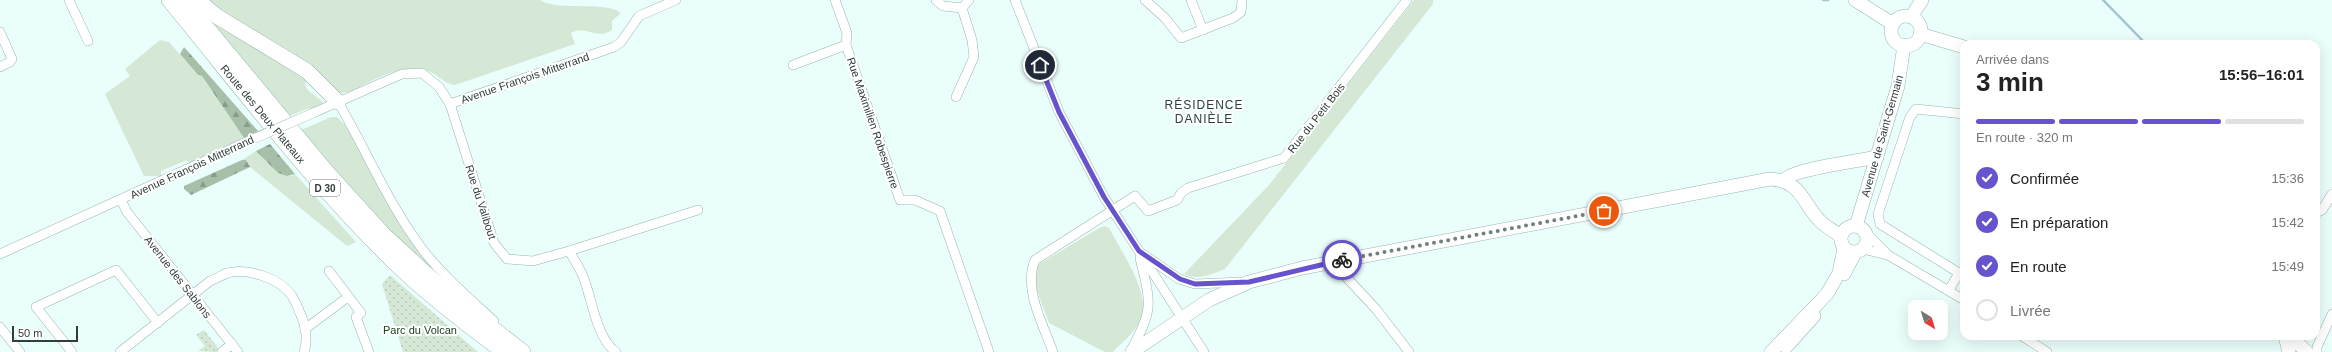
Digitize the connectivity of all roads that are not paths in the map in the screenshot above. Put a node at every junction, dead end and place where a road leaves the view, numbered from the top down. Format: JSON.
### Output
{"nodes":[{"id":1,"x":69,"y":0,"type":"edge"},
{"id":2,"x":169,"y":0,"type":"edge"},
{"id":3,"x":184,"y":0,"type":"edge"},
{"id":4,"x":197,"y":0,"type":"edge"},
{"id":5,"x":676,"y":0,"type":"edge"},
{"id":6,"x":835,"y":0,"type":"edge"},
{"id":7,"x":936,"y":0,"type":"edge"},
{"id":8,"x":969,"y":0,"type":"edge"},
{"id":9,"x":1016,"y":0,"type":"edge"},
{"id":10,"x":1145,"y":0,"type":"edge"},
{"id":11,"x":1191,"y":0,"type":"edge"},
{"id":12,"x":1242,"y":0,"type":"edge"},
{"id":13,"x":1407,"y":0,"type":"edge"},
{"id":14,"x":1855,"y":0,"type":"edge"},
{"id":15,"x":1922,"y":0,"type":"edge"},
{"id":16,"x":962,"y":8,"type":"junction"},
{"id":17,"x":1911,"y":17,"type":"junction"},
{"id":18,"x":1893,"y":24,"type":"junction"},
{"id":19,"x":1203,"y":30,"type":"junction"},
{"id":20,"x":0,"y":32,"type":"edge"},
{"id":21,"x":1920,"y":34,"type":"junction"},
{"id":22,"x":88,"y":40,"type":"dead end"},
{"id":23,"x":846,"y":45,"type":"junction"},
{"id":24,"x":1904,"y":45,"type":"junction"},
{"id":25,"x":1960,"y":46,"type":"edge"},
{"id":26,"x":793,"y":64,"type":"dead end"},
{"id":27,"x":0,"y":67,"type":"edge"},
{"id":28,"x":956,"y":97,"type":"dead end"},
{"id":29,"x":338,"y":102,"type":"junction"},
{"id":30,"x":450,"y":104,"type":"junction"},
{"id":31,"x":1960,"y":114,"type":"edge"},
{"id":32,"x":1877,"y":157,"type":"junction"},
{"id":33,"x":1784,"y":180,"type":"junction"},
{"id":34,"x":2332,"y":194,"type":"edge"},
{"id":35,"x":121,"y":200,"type":"junction"},
{"id":36,"x":698,"y":210,"type":"dead end"},
{"id":37,"x":1113,"y":211,"type":"junction"},
{"id":38,"x":2320,"y":211,"type":"edge"},
{"id":39,"x":1867,"y":234,"type":"joint"},
{"id":40,"x":1848,"y":239,"type":"junction"},
{"id":41,"x":569,"y":251,"type":"junction"},
{"id":42,"x":1139,"y":251,"type":"junction"},
{"id":43,"x":0,"y":254,"type":"edge"},
{"id":44,"x":1888,"y":255,"type":"junction"},
{"id":45,"x":1332,"y":262,"type":"junction"},
{"id":46,"x":329,"y":271,"type":"dead end"},
{"id":47,"x":1960,"y":273,"type":"edge"},
{"id":48,"x":1960,"y":275,"type":"edge"},
{"id":49,"x":1249,"y":282,"type":"junction"},
{"id":50,"x":1949,"y":290,"type":"junction"},
{"id":51,"x":192,"y":294,"type":"junction"},
{"id":52,"x":348,"y":297,"type":"junction"},
{"id":53,"x":1960,"y":297,"type":"edge"},
{"id":54,"x":2332,"y":314,"type":"edge"},
{"id":55,"x":1182,"y":317,"type":"junction"},
{"id":56,"x":158,"y":323,"type":"junction"},
{"id":57,"x":0,"y":327,"type":"edge"},
{"id":58,"x":305,"y":329,"type":"junction"},
{"id":59,"x":2028,"y":340,"type":"edge"},
{"id":60,"x":232,"y":344,"type":"junction"},
{"id":61,"x":506,"y":346,"type":"edge"},
{"id":62,"x":20,"y":352,"type":"edge"},
{"id":63,"x":72,"y":352,"type":"edge"},
{"id":64,"x":120,"y":352,"type":"edge"},
{"id":65,"x":222,"y":352,"type":"edge"},
{"id":66,"x":238,"y":352,"type":"edge"},
{"id":67,"x":304,"y":352,"type":"edge"},
{"id":68,"x":369,"y":352,"type":"edge"},
{"id":69,"x":524,"y":352,"type":"edge"},
{"id":70,"x":616,"y":352,"type":"edge"},
{"id":71,"x":989,"y":352,"type":"edge"},
{"id":72,"x":1053,"y":352,"type":"edge"},
{"id":73,"x":1131,"y":352,"type":"edge"},
{"id":74,"x":1204,"y":352,"type":"edge"},
{"id":75,"x":1409,"y":352,"type":"edge"},
{"id":76,"x":1771,"y":352,"type":"edge"},
{"id":77,"x":1782,"y":352,"type":"edge"},
{"id":78,"x":2047,"y":352,"type":"edge"},
{"id":79,"x":2317,"y":352,"type":"edge"}],
"edges":[{"from":1,"to":22,"type":"street"},
{"from":2,"to":61,"type":"main road","name":"Route des Deux Plateaux","number":"D 30"},
{"from":3,"to":61,"type":"main road","name":"Route des Deux Plateaux","number":"D 30"},
{"from":4,"to":29,"type":"main road"},
{"from":5,"to":30,"type":"street","name":"Avenue François Mitterrand"},
{"from":6,"to":23,"type":"street","name":"Rue Maximilien Robespierre"},
{"from":7,"to":16,"type":"street"},
{"from":8,"to":16,"type":"street"},
{"from":9,"to":37,"type":"street"},
{"from":10,"to":19,"type":"street"},
{"from":11,"to":19,"type":"street"},
{"from":12,"to":19,"type":"street"},
{"from":13,"to":37,"type":"street","name":"Rue du Petit Bois"},
{"from":14,"to":18,"type":"street"},
{"from":15,"to":17,"type":"street"},
{"from":16,"to":28,"type":"street"},
{"from":17,"to":18,"type":"street"},
{"from":17,"to":21,"type":"street"},
{"from":18,"to":24,"type":"street"},
{"from":20,"to":27,"type":"street"},
{"from":21,"to":24,"type":"street"},
{"from":21,"to":25,"type":"street"},
{"from":23,"to":26,"type":"street"},
{"from":23,"to":71,"type":"street","name":"Rue Maximilien Robespierre"},
{"from":24,"to":32,"type":"street","name":"Avenue de Saint-Germain"},
{"from":29,"to":30,"type":"street","name":"Avenue François Mitterrand"},
{"from":29,"to":35,"type":"street","name":"Avenue François Mitterrand","bridge":true},
{"from":29,"to":61,"type":"street","name":"Route des Deux Plateaux","number":"D 30"},
{"from":30,"to":41,"type":"street","name":"Rue du Valibout"},
{"from":31,"to":47,"type":"street"},
{"from":32,"to":33,"type":"street"},
{"from":32,"to":40,"type":"street","name":"Avenue de Saint-Germain"},
{"from":33,"to":40,"type":"street"},
{"from":33,"to":45,"type":"street"},
{"from":34,"to":38,"type":"street"},
{"from":35,"to":43,"type":"street","name":"Avenue François Mitterrand"},
{"from":35,"to":51,"type":"street","name":"Avenue des Sablons"},
{"from":36,"to":41,"type":"street","name":"Rue du Valibout"},
{"from":37,"to":42,"type":"street"},
{"from":37,"to":72,"type":"street"},
{"from":39,"to":40,"type":"street"},
{"from":39,"to":44,"type":"street"},
{"from":40,"to":44,"type":"street"},
{"from":40,"to":76,"type":"street","name":"Avenue de Saint-Germain"},
{"from":40,"to":77,"type":"street","name":"Avenue de Saint-Germain"},
{"from":41,"to":70,"type":"street"},
{"from":42,"to":49,"type":"street"},
{"from":42,"to":55,"type":"street"},
{"from":42,"to":73,"type":"street"},
{"from":44,"to":50,"type":"street"},
{"from":45,"to":49,"type":"street"},
{"from":45,"to":75,"type":"street"},
{"from":46,"to":52,"type":"street"},
{"from":48,"to":50,"type":"street"},
{"from":49,"to":55,"type":"street"},
{"from":50,"to":53,"type":"street"},
{"from":51,"to":56,"type":"street"},
{"from":51,"to":58,"type":"street"},
{"from":51,"to":60,"type":"street","name":"Avenue des Sablons"},
{"from":52,"to":58,"type":"street"},
{"from":52,"to":68,"type":"street"},
{"from":54,"to":79,"type":"street"},
{"from":55,"to":73,"type":"street"},
{"from":55,"to":74,"type":"street"},
{"from":56,"to":63,"type":"street"},
{"from":56,"to":64,"type":"street"},
{"from":57,"to":62,"type":"street"},
{"from":58,"to":67,"type":"street"},
{"from":59,"to":78,"type":"street"},
{"from":60,"to":65,"type":"street"},
{"from":60,"to":66,"type":"street","name":"Avenue des Sablons"},
{"from":61,"to":69,"type":"main road","name":"Route des Deux Plateaux","number":"D 30"}]}
